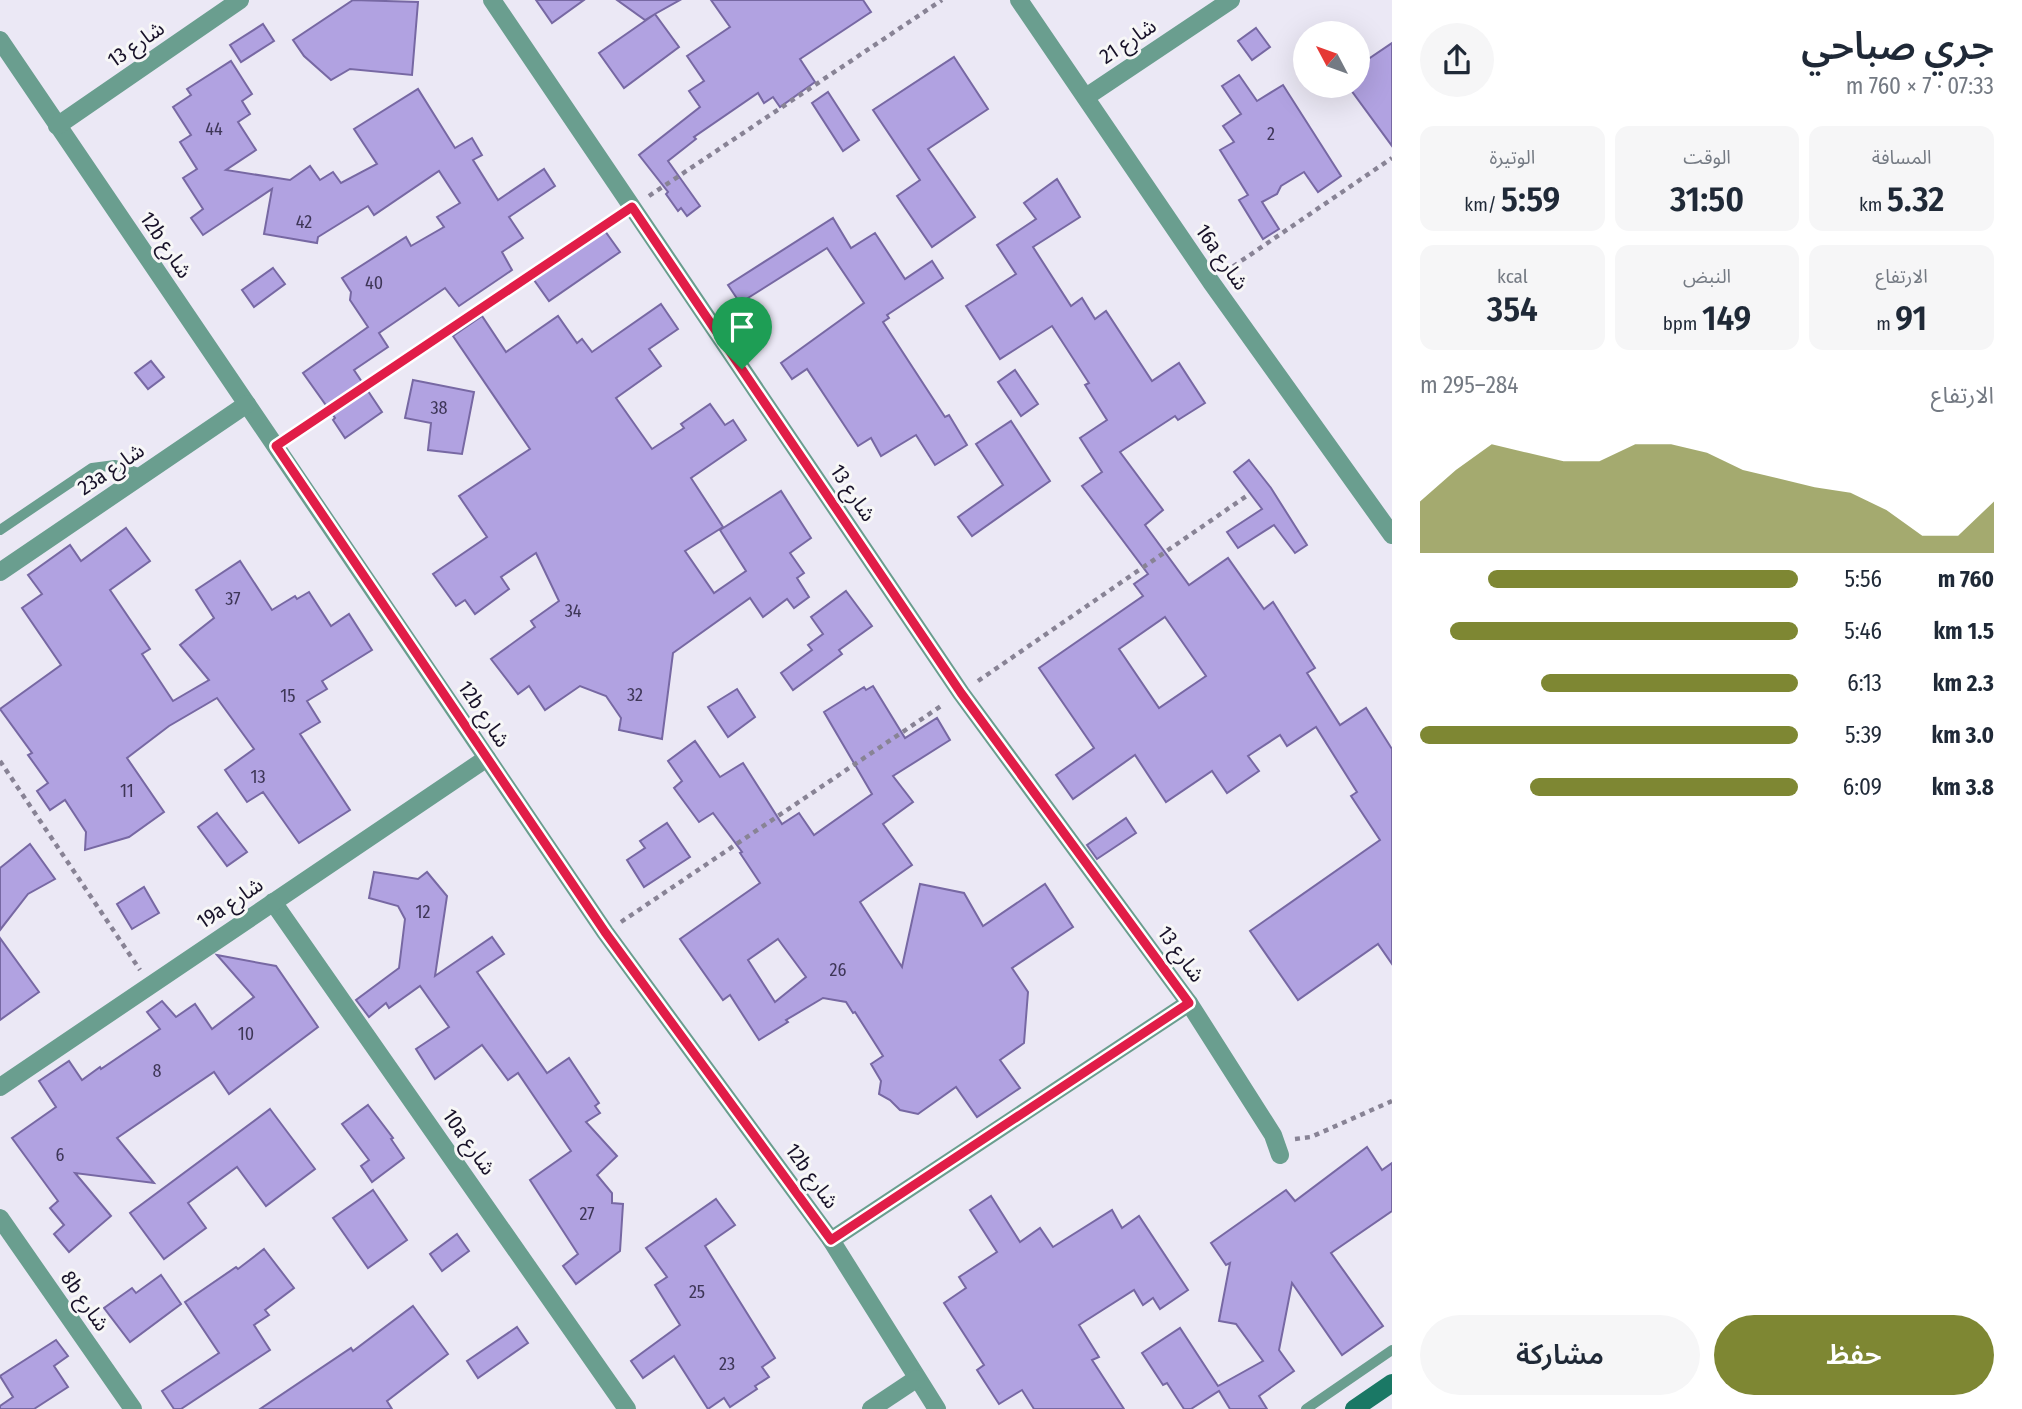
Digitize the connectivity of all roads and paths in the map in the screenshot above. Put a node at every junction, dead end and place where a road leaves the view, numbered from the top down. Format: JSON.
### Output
{"nodes":[{"id":1,"x":240,"y":0,"type":"edge"},
{"id":2,"x":492,"y":0,"type":"edge"},
{"id":3,"x":942,"y":0,"type":"edge"},
{"id":4,"x":1019,"y":0,"type":"edge"},
{"id":5,"x":1231,"y":0,"type":"edge"},
{"id":6,"x":0,"y":40,"type":"edge"},
{"id":7,"x":1086,"y":97,"type":"junction"},
{"id":8,"x":57,"y":126,"type":"junction"},
{"id":9,"x":1392,"y":158,"type":"edge"},
{"id":10,"x":632,"y":207,"type":"junction"},
{"id":11,"x":1211,"y":282,"type":"junction"},
{"id":12,"x":247,"y":404,"type":"junction"},
{"id":13,"x":276,"y":446,"type":"junction"},
{"id":14,"x":144,"y":475,"type":"junction"},
{"id":15,"x":1248,"y":495,"type":"dead end"},
{"id":16,"x":0,"y":530,"type":"edge"},
{"id":17,"x":1392,"y":535,"type":"edge"},
{"id":18,"x":0,"y":572,"type":"edge"},
{"id":19,"x":961,"y":693,"type":"junction"},
{"id":20,"x":486,"y":758,"type":"junction"},
{"id":21,"x":0,"y":761,"type":"edge"},
{"id":22,"x":273,"y":902,"type":"junction"},
{"id":23,"x":605,"y":932,"type":"junction"},
{"id":24,"x":150,"y":985,"type":"junction"},
{"id":25,"x":1189,"y":1003,"type":"junction"},
{"id":26,"x":0,"y":1087,"type":"edge"},
{"id":27,"x":1392,"y":1101,"type":"edge"},
{"id":28,"x":1273,"y":1135,"type":"junction"},
{"id":29,"x":1280,"y":1155,"type":"dead end"},
{"id":30,"x":0,"y":1218,"type":"edge"},
{"id":31,"x":831,"y":1240,"type":"junction"},
{"id":32,"x":1392,"y":1350,"type":"edge"},
{"id":33,"x":916,"y":1379,"type":"junction"},
{"id":34,"x":1392,"y":1383,"type":"edge"},
{"id":35,"x":133,"y":1409,"type":"edge"},
{"id":36,"x":627,"y":1409,"type":"edge"},
{"id":37,"x":871,"y":1409,"type":"edge"},
{"id":38,"x":937,"y":1409,"type":"edge"},
{"id":39,"x":1306,"y":1409,"type":"edge"},
{"id":40,"x":1354,"y":1409,"type":"edge"}],
"edges":[{"from":1,"to":8,"type":"street","name":"شارع 13"},
{"from":2,"to":10,"type":"street","name":"شارع 13"},
{"from":3,"to":10,"type":"path"},
{"from":4,"to":7,"type":"street","name":"16a شارع"},
{"from":5,"to":7,"type":"street","name":"شارع 21"},
{"from":6,"to":8,"type":"street","name":"12b شارع"},
{"from":7,"to":11,"type":"street","name":"16a شارع"},
{"from":8,"to":12,"type":"street","name":"12b شارع"},
{"from":9,"to":11,"type":"path"},
{"from":10,"to":13,"type":"path"},
{"from":10,"to":19,"type":"street","name":"شارع 13"},
{"from":11,"to":17,"type":"street","name":"16a شارع"},
{"from":12,"to":13,"type":"street","name":"12b شارع"},
{"from":12,"to":14,"type":"street","name":"23a شارع"},
{"from":13,"to":20,"type":"street","name":"12b شارع"},
{"from":14,"to":16,"type":"lane"},
{"from":14,"to":18,"type":"street","name":"23a شارع"},
{"from":15,"to":19,"type":"path"},
{"from":19,"to":23,"type":"path"},
{"from":19,"to":25,"type":"street","name":"شارع 13"},
{"from":20,"to":22,"type":"street","name":"19a شارع"},
{"from":20,"to":23,"type":"street","name":"12b شارع"},
{"from":21,"to":24,"type":"path"},
{"from":22,"to":24,"type":"street","name":"19a شارع"},
{"from":22,"to":36,"type":"street","name":"10a شارع"},
{"from":23,"to":31,"type":"street","name":"12b شارع"},
{"from":24,"to":26,"type":"street","name":"19a شارع"},
{"from":25,"to":28,"type":"street","name":"شارع 13"},
{"from":25,"to":31,"type":"street","name":"شارع 13"},
{"from":27,"to":28,"type":"path"},
{"from":28,"to":29,"type":"street","name":"شارع 13"},
{"from":30,"to":35,"type":"street","name":"8b شارع"},
{"from":31,"to":33,"type":"street","name":"12b شارع"},
{"from":32,"to":39,"type":"lane"},
{"from":33,"to":37,"type":"street"},
{"from":33,"to":38,"type":"street","name":"12b شارع"},
{"from":34,"to":40,"type":"street"}]}
